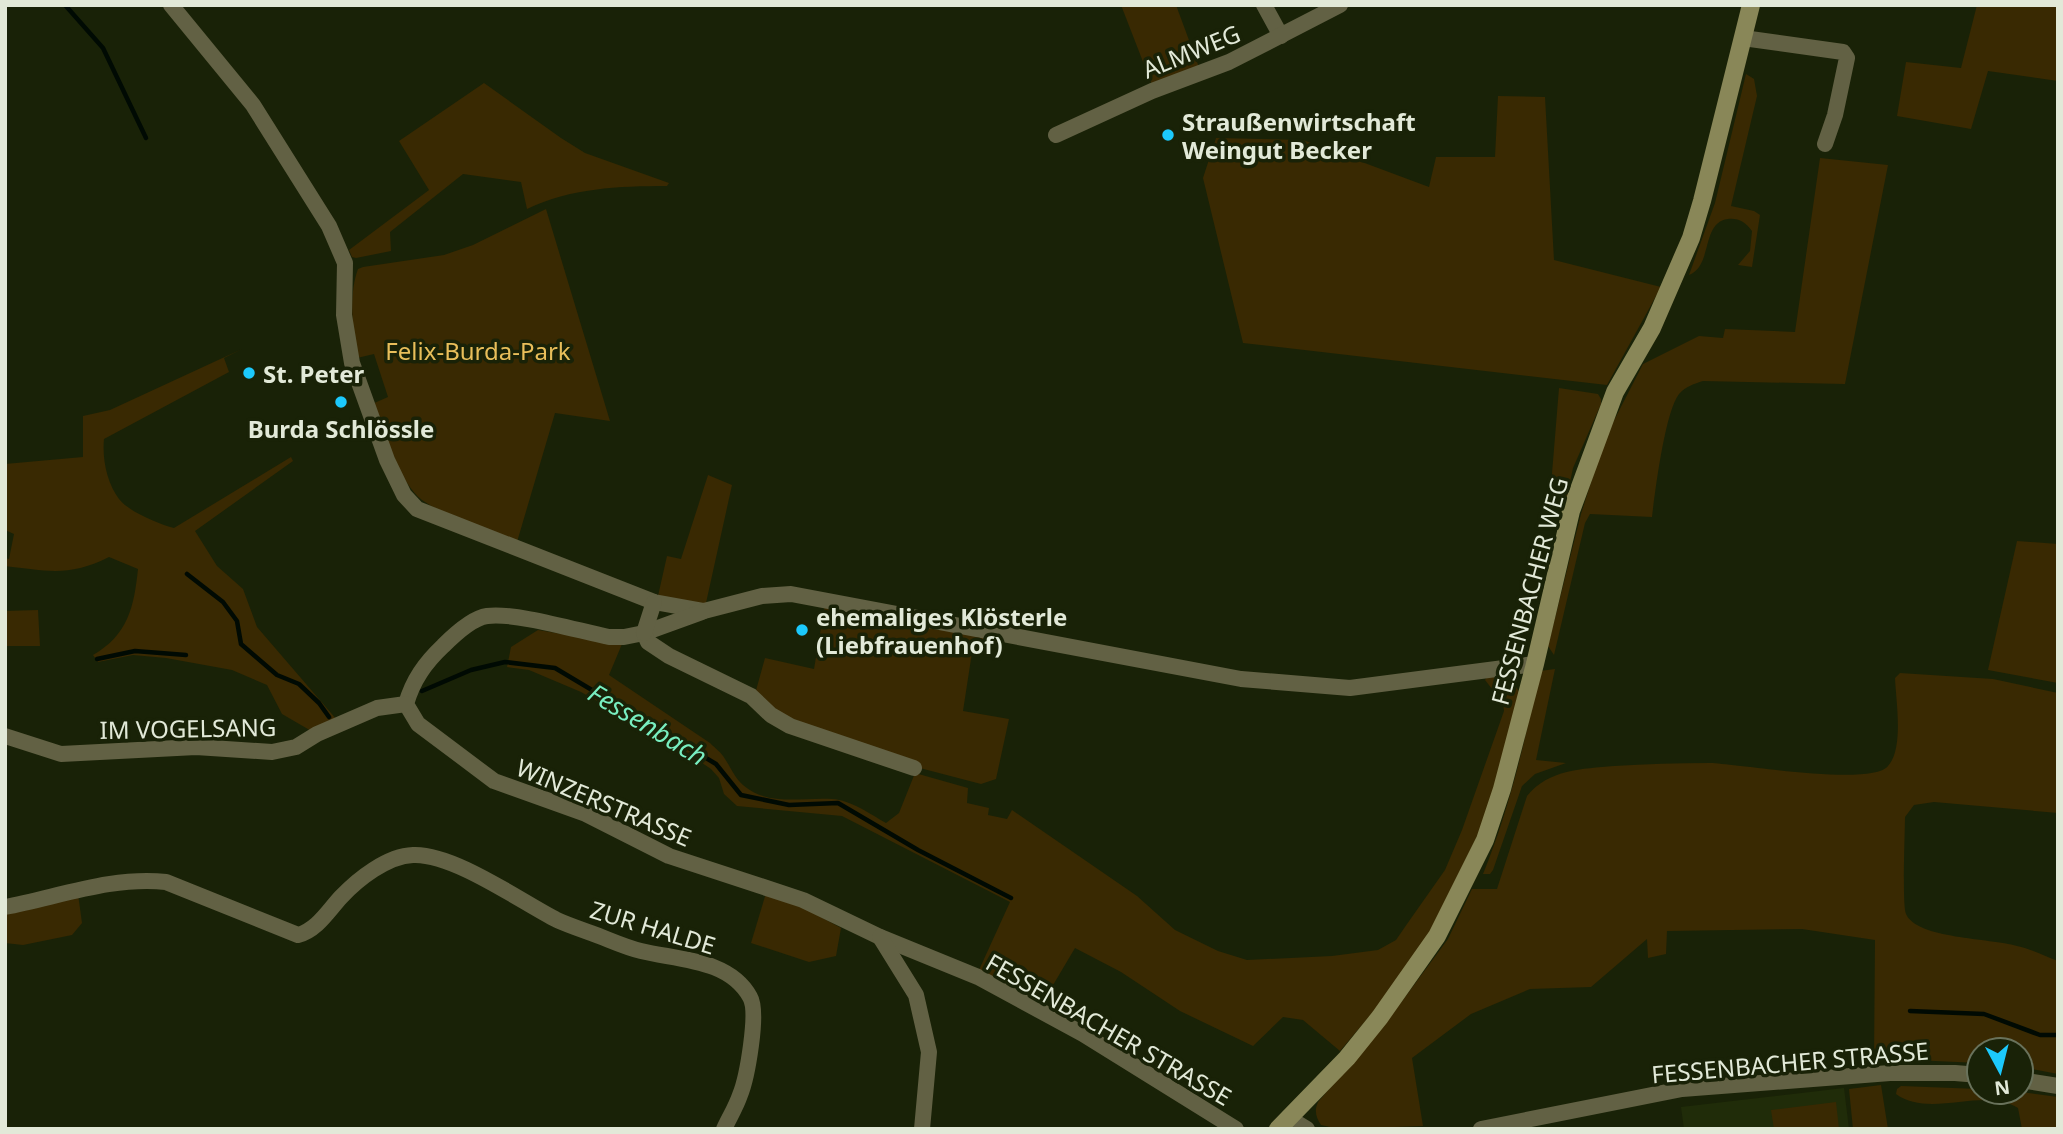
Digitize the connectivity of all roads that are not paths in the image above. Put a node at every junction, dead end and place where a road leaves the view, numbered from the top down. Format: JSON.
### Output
{"nodes":[{"id":1,"x":171,"y":5,"type":"edge"},
{"id":2,"x":1264,"y":5,"type":"edge"},
{"id":3,"x":1340,"y":5,"type":"edge"},
{"id":4,"x":1751,"y":5,"type":"edge"},
{"id":5,"x":1282,"y":36,"type":"junction"},
{"id":6,"x":1743,"y":38,"type":"junction"},
{"id":7,"x":1056,"y":135,"type":"dead end"},
{"id":8,"x":1825,"y":144,"type":"dead end"},
{"id":9,"x":654,"y":602,"type":"junction"},
{"id":10,"x":704,"y":611,"type":"junction"},
{"id":11,"x":643,"y":633,"type":"junction"},
{"id":12,"x":1535,"y":664,"type":"junction"},
{"id":13,"x":406,"y":704,"type":"junction"},
{"id":14,"x":5,"y":736,"type":"edge"},
{"id":15,"x":914,"y":768,"type":"dead end"},
{"id":16,"x":5,"y":907,"type":"edge"},
{"id":17,"x":880,"y":937,"type":"junction"},
{"id":18,"x":1965,"y":1074,"type":"edge"},
{"id":19,"x":2035,"y":1082,"type":"edge"},
{"id":20,"x":2058,"y":1086,"type":"edge"},
{"id":21,"x":1284,"y":1123,"type":"edge"},
{"id":22,"x":724,"y":1129,"type":"edge"},
{"id":23,"x":922,"y":1129,"type":"edge"},
{"id":24,"x":1236,"y":1129,"type":"edge"},
{"id":25,"x":1307,"y":1129,"type":"edge"},
{"id":26,"x":1481,"y":1129,"type":"edge"}],
"edges":[{"from":1,"to":9,"type":"street"},
{"from":2,"to":5,"type":"street"},
{"from":3,"to":5,"type":"street","name":"ALMWEG"},
{"from":4,"to":6,"type":"street","name":"FESSENBACHER WEG"},
{"from":5,"to":7,"type":"street","name":"ALMWEG"},
{"from":6,"to":8,"type":"street"},
{"from":6,"to":12,"type":"street","name":"FESSENBACHER WEG"},
{"from":9,"to":10,"type":"street"},
{"from":9,"to":11,"type":"street"},
{"from":10,"to":11,"type":"street"},
{"from":10,"to":12,"type":"street"},
{"from":11,"to":13,"type":"street"},
{"from":11,"to":15,"type":"street"},
{"from":12,"to":21,"type":"street","name":"FESSENBACHER WEG"},
{"from":13,"to":14,"type":"street","name":"IM VOGELSANG"},
{"from":13,"to":17,"type":"street","name":"WINZERSTRASSE"},
{"from":16,"to":22,"type":"street","name":"ZUR HALDE"},
{"from":17,"to":23,"type":"street"},
{"from":17,"to":24,"type":"street","name":"FESSENBACHER STRASSE"},
{"from":18,"to":26,"type":"street","name":"FESSENBACHER STRASSE"},
{"from":19,"to":20,"type":"street"},
{"from":21,"to":25,"type":"street"}]}
